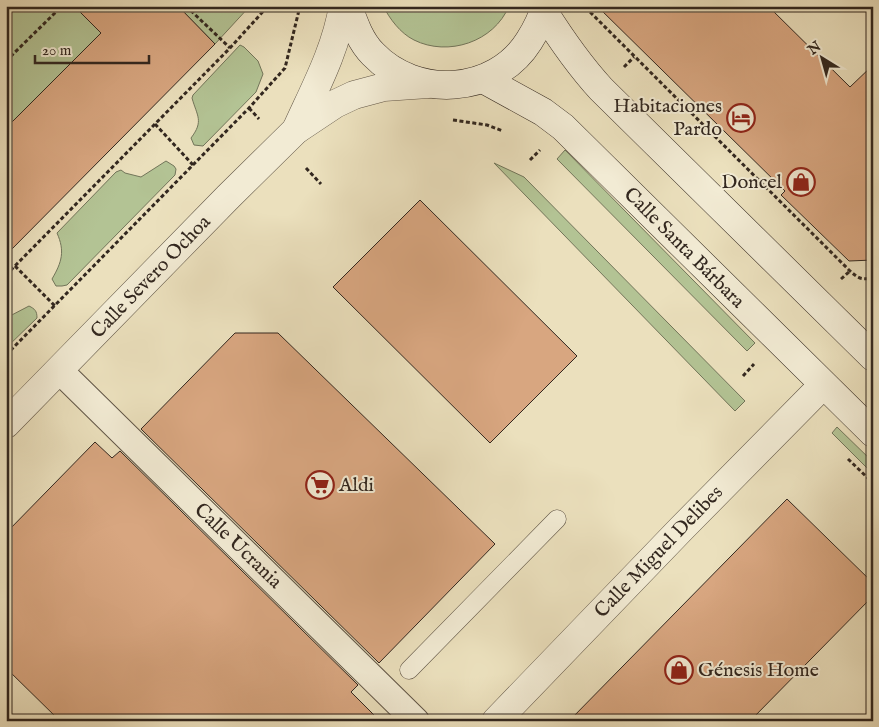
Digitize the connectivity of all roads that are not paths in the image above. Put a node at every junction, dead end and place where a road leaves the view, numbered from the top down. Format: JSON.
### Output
{"nodes":[{"id":1,"x":343,"y":6,"type":"edge"},
{"id":2,"x":348,"y":6,"type":"edge"},
{"id":3,"x":544,"y":9,"type":"edge"},
{"id":4,"x":483,"y":79,"type":"junction"},
{"id":5,"x":428,"y":84,"type":"junction"},
{"id":6,"x":296,"y":130,"type":"junction"},
{"id":7,"x":870,"y":347,"type":"edge"},
{"id":8,"x":59,"y":370,"type":"junction"},
{"id":9,"x":823,"y":385,"type":"junction"},
{"id":10,"x":6,"y":424,"type":"edge"},
{"id":11,"x":873,"y":433,"type":"edge"},
{"id":12,"x":557,"y":519,"type":"dead end"},
{"id":13,"x":409,"y":670,"type":"dead end"},
{"id":14,"x":416,"y":721,"type":"edge"},
{"id":15,"x":496,"y":721,"type":"edge"}],
"edges":[{"from":1,"to":6,"type":"main road","name":"Calle Severo Ochoa"},
{"from":2,"to":5,"type":"main road"},
{"from":3,"to":4,"type":"main road","name":"Calle Severo Ochoa"},
{"from":3,"to":7,"type":"main road"},
{"from":4,"to":5,"type":"main road","name":"Calle Severo Ochoa"},
{"from":4,"to":9,"type":"main road","name":"Calle Santa Bárbara"},
{"from":5,"to":6,"type":"main road","name":"Calle Severo Ochoa"},
{"from":6,"to":8,"type":"main road","name":"Calle Severo Ochoa"},
{"from":8,"to":10,"type":"main road","name":"Calle Severo Ochoa"},
{"from":8,"to":14,"type":"street","name":"Calle Ucrania"},
{"from":9,"to":11,"type":"main road","name":"Calle Santa Bárbara"},
{"from":9,"to":15,"type":"main road","name":"Calle Miguel Delibes"},
{"from":12,"to":13,"type":"lane"}]}
